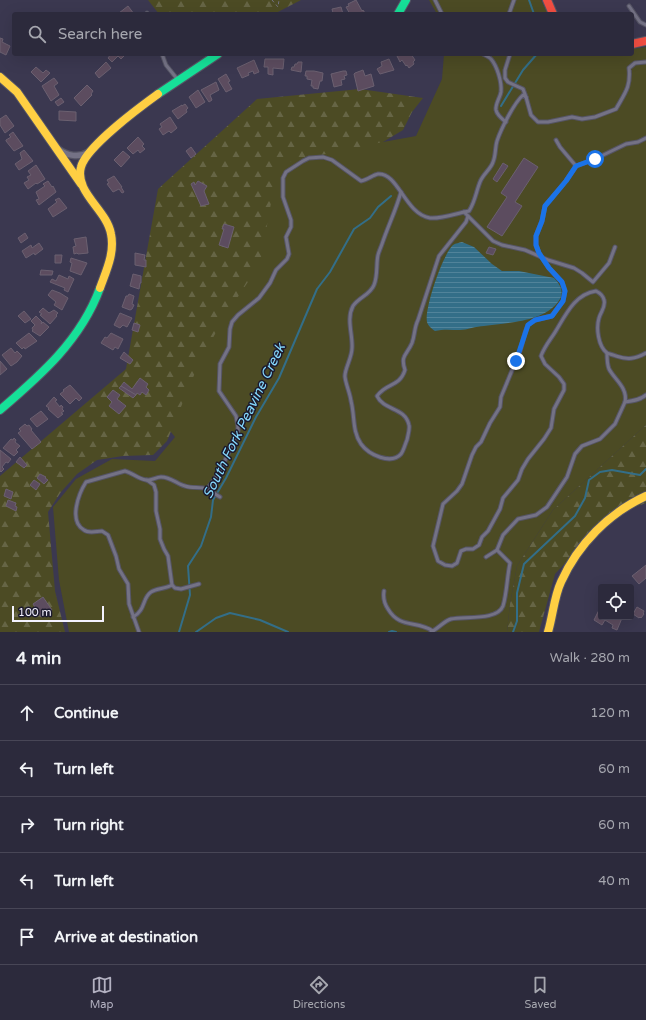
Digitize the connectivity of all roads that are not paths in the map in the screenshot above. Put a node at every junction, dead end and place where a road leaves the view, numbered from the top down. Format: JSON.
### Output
{"nodes":[{"id":1,"x":406,"y":0,"type":"edge"},
{"id":2,"x":435,"y":0,"type":"edge"},
{"id":3,"x":514,"y":0,"type":"edge"},
{"id":4,"x":547,"y":0,"type":"edge"},
{"id":5,"x":629,"y":6,"type":"dead end"},
{"id":6,"x":399,"y":12,"type":"edge"},
{"id":7,"x":441,"y":12,"type":"edge"},
{"id":8,"x":509,"y":12,"type":"edge"},
{"id":9,"x":551,"y":12,"type":"edge"},
{"id":10,"x":633,"y":12,"type":"edge"},
{"id":11,"x":634,"y":13,"type":"edge"},
{"id":12,"x":646,"y":25,"type":"edge"},
{"id":13,"x":646,"y":41,"type":"edge"},
{"id":14,"x":634,"y":44,"type":"edge"},
{"id":15,"x":163,"y":56,"type":"edge"},
{"id":16,"x":215,"y":56,"type":"edge"},
{"id":17,"x":486,"y":56,"type":"edge"},
{"id":18,"x":509,"y":56,"type":"edge"},
{"id":19,"x":646,"y":62,"type":"edge"},
{"id":20,"x":0,"y":77,"type":"edge"},
{"id":21,"x":178,"y":80,"type":"junction"},
{"id":22,"x":526,"y":97,"type":"junction"},
{"id":23,"x":506,"y":122,"type":"junction"},
{"id":24,"x":646,"y":138,"type":"edge"},
{"id":25,"x":556,"y":140,"type":"dead end"},
{"id":26,"x":53,"y":143,"type":"junction"},
{"id":27,"x":92,"y":150,"type":"junction"},
{"id":28,"x":576,"y":166,"type":"junction"},
{"id":29,"x":82,"y":187,"type":"junction"},
{"id":30,"x":401,"y":192,"type":"junction"},
{"id":31,"x":464,"y":212,"type":"junction"},
{"id":32,"x":468,"y":216,"type":"junction"},
{"id":33,"x":615,"y":247,"type":"dead end"},
{"id":34,"x":541,"y":256,"type":"junction"},
{"id":35,"x":593,"y":282,"type":"junction"},
{"id":36,"x":596,"y":291,"type":"junction"},
{"id":37,"x":607,"y":353,"type":"junction"},
{"id":38,"x":646,"y":353,"type":"edge"},
{"id":39,"x":646,"y":395,"type":"edge"},
{"id":40,"x":625,"y":402,"type":"junction"},
{"id":41,"x":0,"y":410,"type":"edge"},
{"id":42,"x":147,"y":480,"type":"junction"},
{"id":43,"x":207,"y":490,"type":"junction"},
{"id":44,"x":646,"y":496,"type":"edge"},
{"id":45,"x":220,"y":497,"type":"dead end"},
{"id":46,"x":497,"y":550,"type":"junction"},
{"id":47,"x":486,"y":557,"type":"dead end"},
{"id":48,"x":199,"y":584,"type":"dead end"},
{"id":49,"x":172,"y":585,"type":"junction"},
{"id":50,"x":384,"y":591,"type":"dead end"},
{"id":51,"x":133,"y":617,"type":"junction"},
{"id":52,"x":432,"y":631,"type":"edge"},
{"id":53,"x":138,"y":632,"type":"edge"},
{"id":54,"x":548,"y":632,"type":"edge"}],
"edges":[{"from":1,"to":6,"type":"street"},
{"from":2,"to":7,"type":"lane"},
{"from":3,"to":8,"type":"lane"},
{"from":4,"to":9,"type":"street"},
{"from":5,"to":10,"type":"lane"},
{"from":11,"to":12,"type":"lane"},
{"from":13,"to":14,"type":"street"},
{"from":15,"to":21,"type":"lane"},
{"from":16,"to":21,"type":"street"},
{"from":17,"to":23,"type":"lane"},
{"from":18,"to":22,"type":"lane"},
{"from":19,"to":22,"type":"lane"},
{"from":20,"to":26,"type":"street"},
{"from":21,"to":27,"type":"street"},
{"from":22,"to":23,"type":"lane"},
{"from":23,"to":31,"type":"lane"},
{"from":24,"to":28,"type":"lane"},
{"from":25,"to":28,"type":"lane"},
{"from":26,"to":27,"type":"street"},
{"from":26,"to":29,"type":"street"},
{"from":27,"to":29,"type":"street"},
{"from":28,"to":34,"type":"lane"},
{"from":29,"to":41,"type":"street"},
{"from":30,"to":31,"type":"lane"},
{"from":30,"to":32,"type":"lane"},
{"from":30,"to":43,"type":"lane"},
{"from":31,"to":32,"type":"lane"},
{"from":32,"to":34,"type":"lane"},
{"from":33,"to":35,"type":"lane"},
{"from":34,"to":35,"type":"lane"},
{"from":34,"to":36,"type":"lane"},
{"from":35,"to":36,"type":"lane"},
{"from":36,"to":37,"type":"lane"},
{"from":37,"to":38,"type":"lane"},
{"from":37,"to":40,"type":"lane"},
{"from":39,"to":40,"type":"lane"},
{"from":40,"to":46,"type":"lane"},
{"from":42,"to":43,"type":"lane"},
{"from":42,"to":49,"type":"lane"},
{"from":42,"to":51,"type":"lane"},
{"from":43,"to":45,"type":"lane"},
{"from":44,"to":54,"type":"street"},
{"from":46,"to":47,"type":"lane"},
{"from":46,"to":52,"type":"lane"},
{"from":48,"to":49,"type":"lane"},
{"from":49,"to":51,"type":"lane"},
{"from":50,"to":52,"type":"lane"},
{"from":51,"to":53,"type":"lane"}]}
